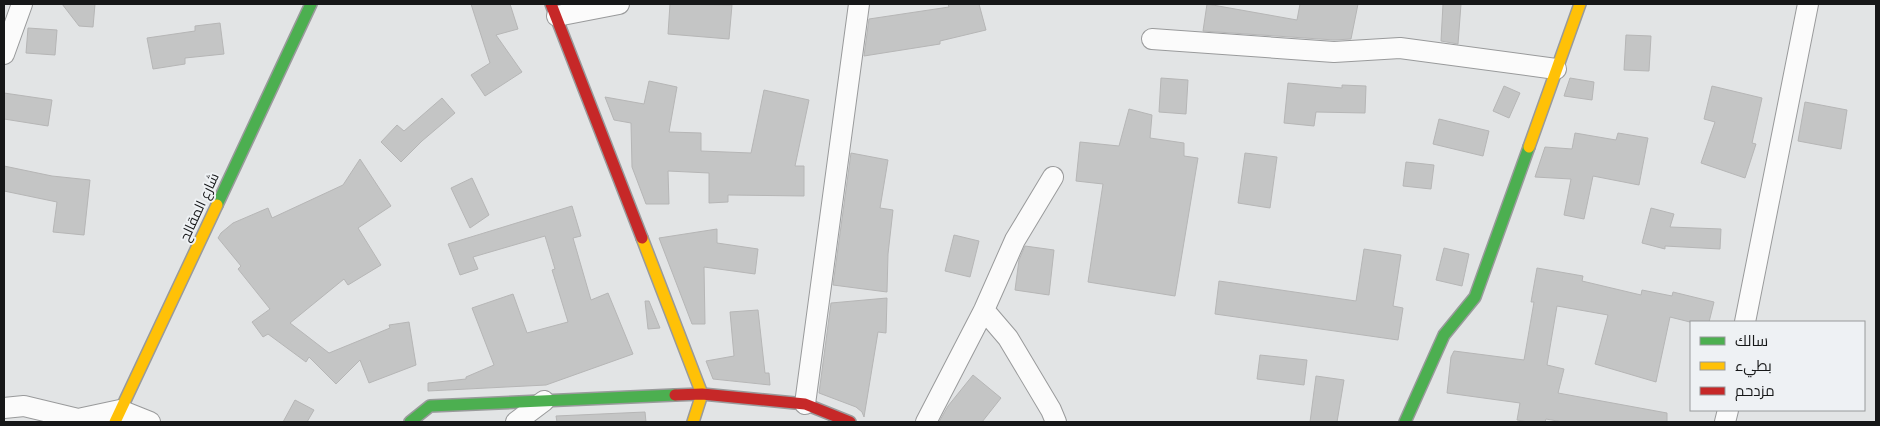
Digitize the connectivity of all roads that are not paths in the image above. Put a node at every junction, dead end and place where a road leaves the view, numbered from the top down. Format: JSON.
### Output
{"nodes":[{"id":1,"x":22,"y":4,"type":"edge"},
{"id":2,"x":311,"y":4,"type":"edge"},
{"id":3,"x":619,"y":4,"type":"edge"},
{"id":4,"x":859,"y":4,"type":"edge"},
{"id":5,"x":1580,"y":4,"type":"edge"},
{"id":6,"x":1808,"y":4,"type":"edge"},
{"id":7,"x":554,"y":10,"type":"edge"},
{"id":8,"x":1152,"y":39,"type":"dead end"},
{"id":9,"x":4,"y":54,"type":"edge"},
{"id":10,"x":1556,"y":69,"type":"junction"},
{"id":11,"x":1053,"y":177,"type":"dead end"},
{"id":12,"x":984,"y":310,"type":"junction"},
{"id":13,"x":1745,"y":321,"type":"edge"},
{"id":14,"x":702,"y":394,"type":"junction"},
{"id":15,"x":544,"y":401,"type":"junction"},
{"id":16,"x":805,"y":404,"type":"junction"},
{"id":17,"x":4,"y":408,"type":"edge"},
{"id":18,"x":117,"y":416,"type":"edge"},
{"id":19,"x":150,"y":422,"type":"edge"},
{"id":20,"x":410,"y":422,"type":"edge"},
{"id":21,"x":516,"y":422,"type":"edge"},
{"id":22,"x":693,"y":422,"type":"edge"},
{"id":23,"x":850,"y":422,"type":"edge"},
{"id":24,"x":926,"y":422,"type":"edge"},
{"id":25,"x":1056,"y":422,"type":"edge"},
{"id":26,"x":1405,"y":422,"type":"edge"}],
"edges":[{"from":1,"to":9,"type":"street"},
{"from":2,"to":18,"type":"street","name":"شارع المقالح"},
{"from":3,"to":7,"type":"street"},
{"from":4,"to":16,"type":"street"},
{"from":5,"to":10,"type":"street"},
{"from":6,"to":13,"type":"street"},
{"from":7,"to":14,"type":"street"},
{"from":8,"to":10,"type":"street"},
{"from":10,"to":26,"type":"street"},
{"from":11,"to":12,"type":"street"},
{"from":12,"to":24,"type":"street"},
{"from":12,"to":25,"type":"street"},
{"from":14,"to":15,"type":"street"},
{"from":14,"to":16,"type":"street"},
{"from":14,"to":22,"type":"street"},
{"from":15,"to":20,"type":"street"},
{"from":15,"to":21,"type":"street"},
{"from":16,"to":23,"type":"street"},
{"from":17,"to":18,"type":"street"},
{"from":18,"to":19,"type":"street"}]}
